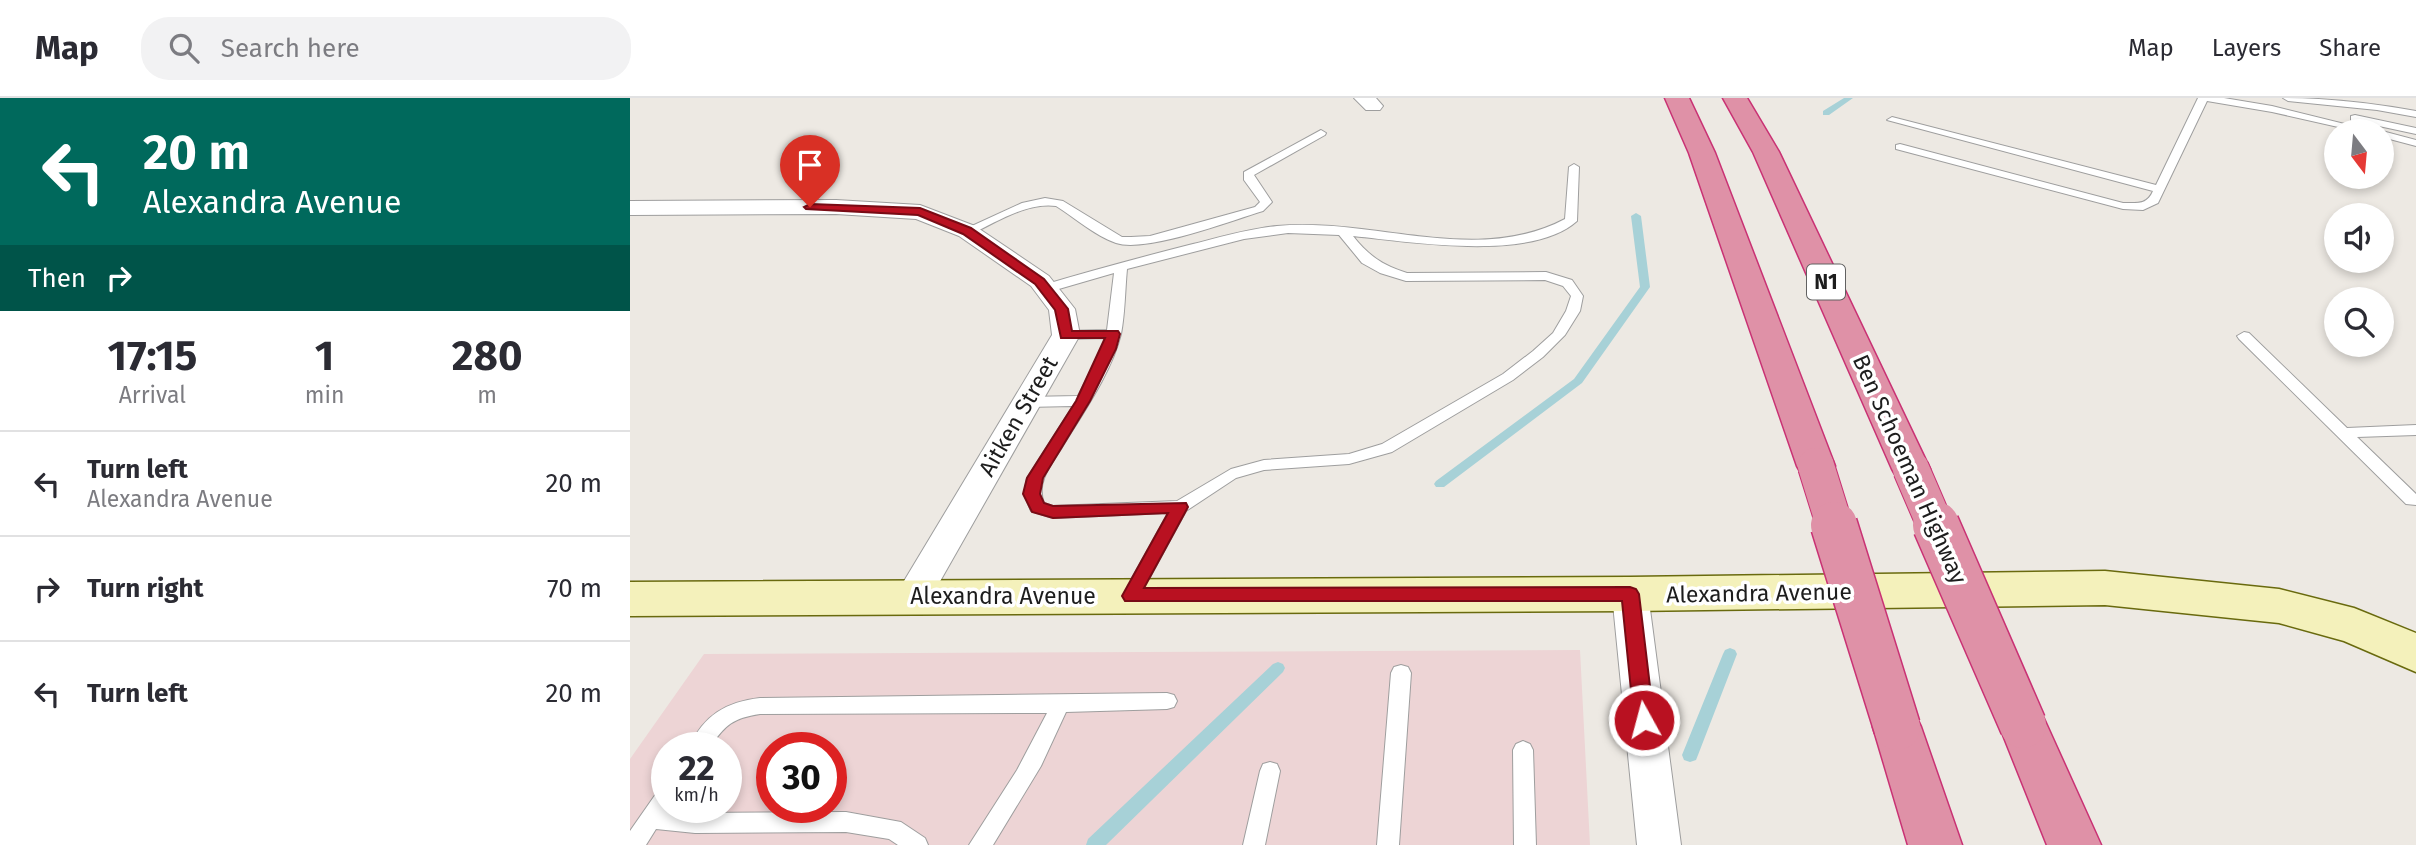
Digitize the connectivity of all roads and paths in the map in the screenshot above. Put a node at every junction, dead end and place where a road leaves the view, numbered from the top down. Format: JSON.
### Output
{"nodes":[{"id":1,"x":1677,"y":98,"type":"edge"},
{"id":2,"x":1735,"y":98,"type":"edge"},
{"id":3,"x":2205,"y":98,"type":"edge"},
{"id":4,"x":2267,"y":98,"type":"edge"},
{"id":5,"x":2288,"y":98,"type":"edge"},
{"id":6,"x":2416,"y":114,"type":"edge"},
{"id":7,"x":1892,"y":120,"type":"dead end"},
{"id":8,"x":2324,"y":120,"type":"edge"},
{"id":9,"x":2416,"y":131,"type":"edge"},
{"id":10,"x":1321,"y":133,"type":"dead end"},
{"id":11,"x":2394,"y":137,"type":"edge"},
{"id":12,"x":2416,"y":143,"type":"edge"},
{"id":13,"x":1900,"y":147,"type":"dead end"},
{"id":14,"x":2001,"y":148,"type":"junction"},
{"id":15,"x":1574,"y":167,"type":"dead end"},
{"id":16,"x":1988,"y":170,"type":"junction"},
{"id":17,"x":2160,"y":188,"type":"junction"},
{"id":18,"x":630,"y":208,"type":"edge"},
{"id":19,"x":967,"y":231,"type":"junction"},
{"id":20,"x":1345,"y":233,"type":"junction"},
{"id":21,"x":1121,"y":266,"type":"junction"},
{"id":22,"x":1045,"y":289,"type":"junction"},
{"id":23,"x":1114,"y":334,"type":"junction"},
{"id":24,"x":1066,"y":335,"type":"junction"},
{"id":25,"x":2244,"y":335,"type":"dead end"},
{"id":26,"x":1083,"y":401,"type":"junction"},
{"id":27,"x":1026,"y":402,"type":"junction"},
{"id":28,"x":2416,"y":430,"type":"edge"},
{"id":29,"x":2343,"y":433,"type":"junction"},
{"id":30,"x":2412,"y":500,"type":"dead end"},
{"id":31,"x":1180,"y":507,"type":"junction"},
{"id":32,"x":1630,"y":594,"type":"junction"},
{"id":33,"x":913,"y":596,"type":"junction"},
{"id":34,"x":1131,"y":596,"type":"junction"},
{"id":35,"x":630,"y":599,"type":"edge"},
{"id":36,"x":2416,"y":653,"type":"edge"},
{"id":37,"x":1401,"y":673,"type":"dead end"},
{"id":38,"x":1167,"y":701,"type":"dead end"},
{"id":39,"x":1060,"y":704,"type":"junction"},
{"id":40,"x":709,"y":732,"type":"edge"},
{"id":41,"x":1523,"y":750,"type":"dead end"},
{"id":42,"x":1270,"y":771,"type":"dead end"},
{"id":43,"x":651,"y":818,"type":"edge"},
{"id":44,"x":742,"y":822,"type":"edge"},
{"id":45,"x":633,"y":845,"type":"edge"},
{"id":46,"x":917,"y":845,"type":"edge"},
{"id":47,"x":980,"y":845,"type":"edge"},
{"id":48,"x":1254,"y":845,"type":"edge"},
{"id":49,"x":1388,"y":845,"type":"edge"},
{"id":50,"x":1525,"y":845,"type":"edge"},
{"id":51,"x":1658,"y":845,"type":"edge"},
{"id":52,"x":1935,"y":845,"type":"edge"},
{"id":53,"x":2074,"y":845,"type":"edge"}],
"edges":[{"from":1,"to":52,"type":"highway","bridge":true},
{"from":2,"to":53,"type":"highway","name":"Ben Schoeman Highway","number":"N1","bridge":true},
{"from":3,"to":8,"type":"lane"},
{"from":3,"to":17,"type":"lane"},
{"from":4,"to":9,"type":"lane"},
{"from":5,"to":6,"type":"lane"},
{"from":7,"to":14,"type":"lane"},
{"from":10,"to":19,"type":"lane"},
{"from":11,"to":12,"type":"lane"},
{"from":13,"to":16,"type":"lane"},
{"from":14,"to":16,"type":"lane"},
{"from":14,"to":17,"type":"lane"},
{"from":15,"to":20,"type":"lane"},
{"from":16,"to":17,"type":"lane"},
{"from":18,"to":19,"type":"street","name":"Aitken Street"},
{"from":19,"to":22,"type":"street","name":"Aitken Street"},
{"from":20,"to":21,"type":"lane"},
{"from":20,"to":31,"type":"lane"},
{"from":21,"to":22,"type":"lane"},
{"from":21,"to":23,"type":"lane"},
{"from":22,"to":24,"type":"street","name":"Aitken Street"},
{"from":23,"to":24,"type":"lane"},
{"from":23,"to":26,"type":"lane"},
{"from":24,"to":27,"type":"street","name":"Aitken Street"},
{"from":25,"to":29,"type":"lane"},
{"from":26,"to":27,"type":"lane"},
{"from":26,"to":31,"type":"lane"},
{"from":27,"to":33,"type":"street","name":"Aitken Street"},
{"from":28,"to":29,"type":"lane"},
{"from":29,"to":30,"type":"lane"},
{"from":31,"to":34,"type":"lane"},
{"from":32,"to":34,"type":"main road","name":"Alexandra Avenue"},
{"from":32,"to":36,"type":"main road","name":"Alexandra Avenue"},
{"from":32,"to":51,"type":"street"},
{"from":33,"to":34,"type":"main road","name":"Alexandra Avenue"},
{"from":33,"to":35,"type":"main road","name":"Alexandra Avenue"},
{"from":37,"to":49,"type":"lane"},
{"from":38,"to":39,"type":"lane"},
{"from":39,"to":40,"type":"lane"},
{"from":39,"to":47,"type":"lane"},
{"from":41,"to":50,"type":"lane"},
{"from":42,"to":48,"type":"lane"},
{"from":43,"to":45,"type":"lane"},
{"from":44,"to":46,"type":"lane"}]}
